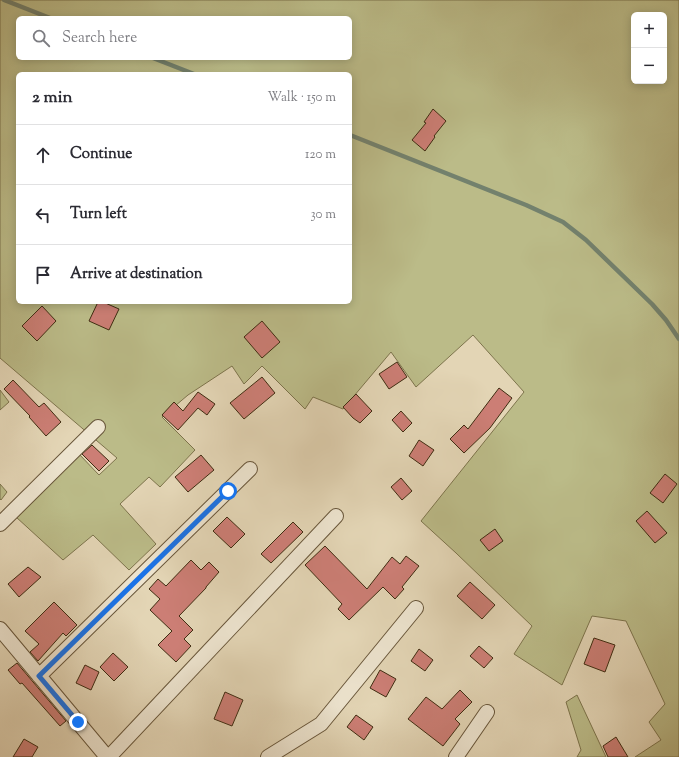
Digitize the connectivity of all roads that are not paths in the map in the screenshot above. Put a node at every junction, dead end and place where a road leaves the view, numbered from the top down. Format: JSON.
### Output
{"nodes":[{"id":1,"x":98,"y":427,"type":"dead end"},
{"id":2,"x":250,"y":469,"type":"dead end"},
{"id":3,"x":336,"y":516,"type":"dead end"},
{"id":4,"x":0,"y":524,"type":"edge"},
{"id":5,"x":416,"y":608,"type":"dead end"},
{"id":6,"x":0,"y":629,"type":"edge"},
{"id":7,"x":39,"y":676,"type":"junction"},
{"id":8,"x":487,"y":712,"type":"dead end"},
{"id":9,"x":108,"y":757,"type":"edge"},
{"id":10,"x":268,"y":757,"type":"edge"},
{"id":11,"x":456,"y":757,"type":"edge"}],
"edges":[{"from":1,"to":4,"type":"street"},
{"from":2,"to":7,"type":"street"},
{"from":3,"to":9,"type":"street"},
{"from":5,"to":10,"type":"street"},
{"from":6,"to":7,"type":"street"},
{"from":7,"to":9,"type":"street"},
{"from":8,"to":11,"type":"street"}]}
